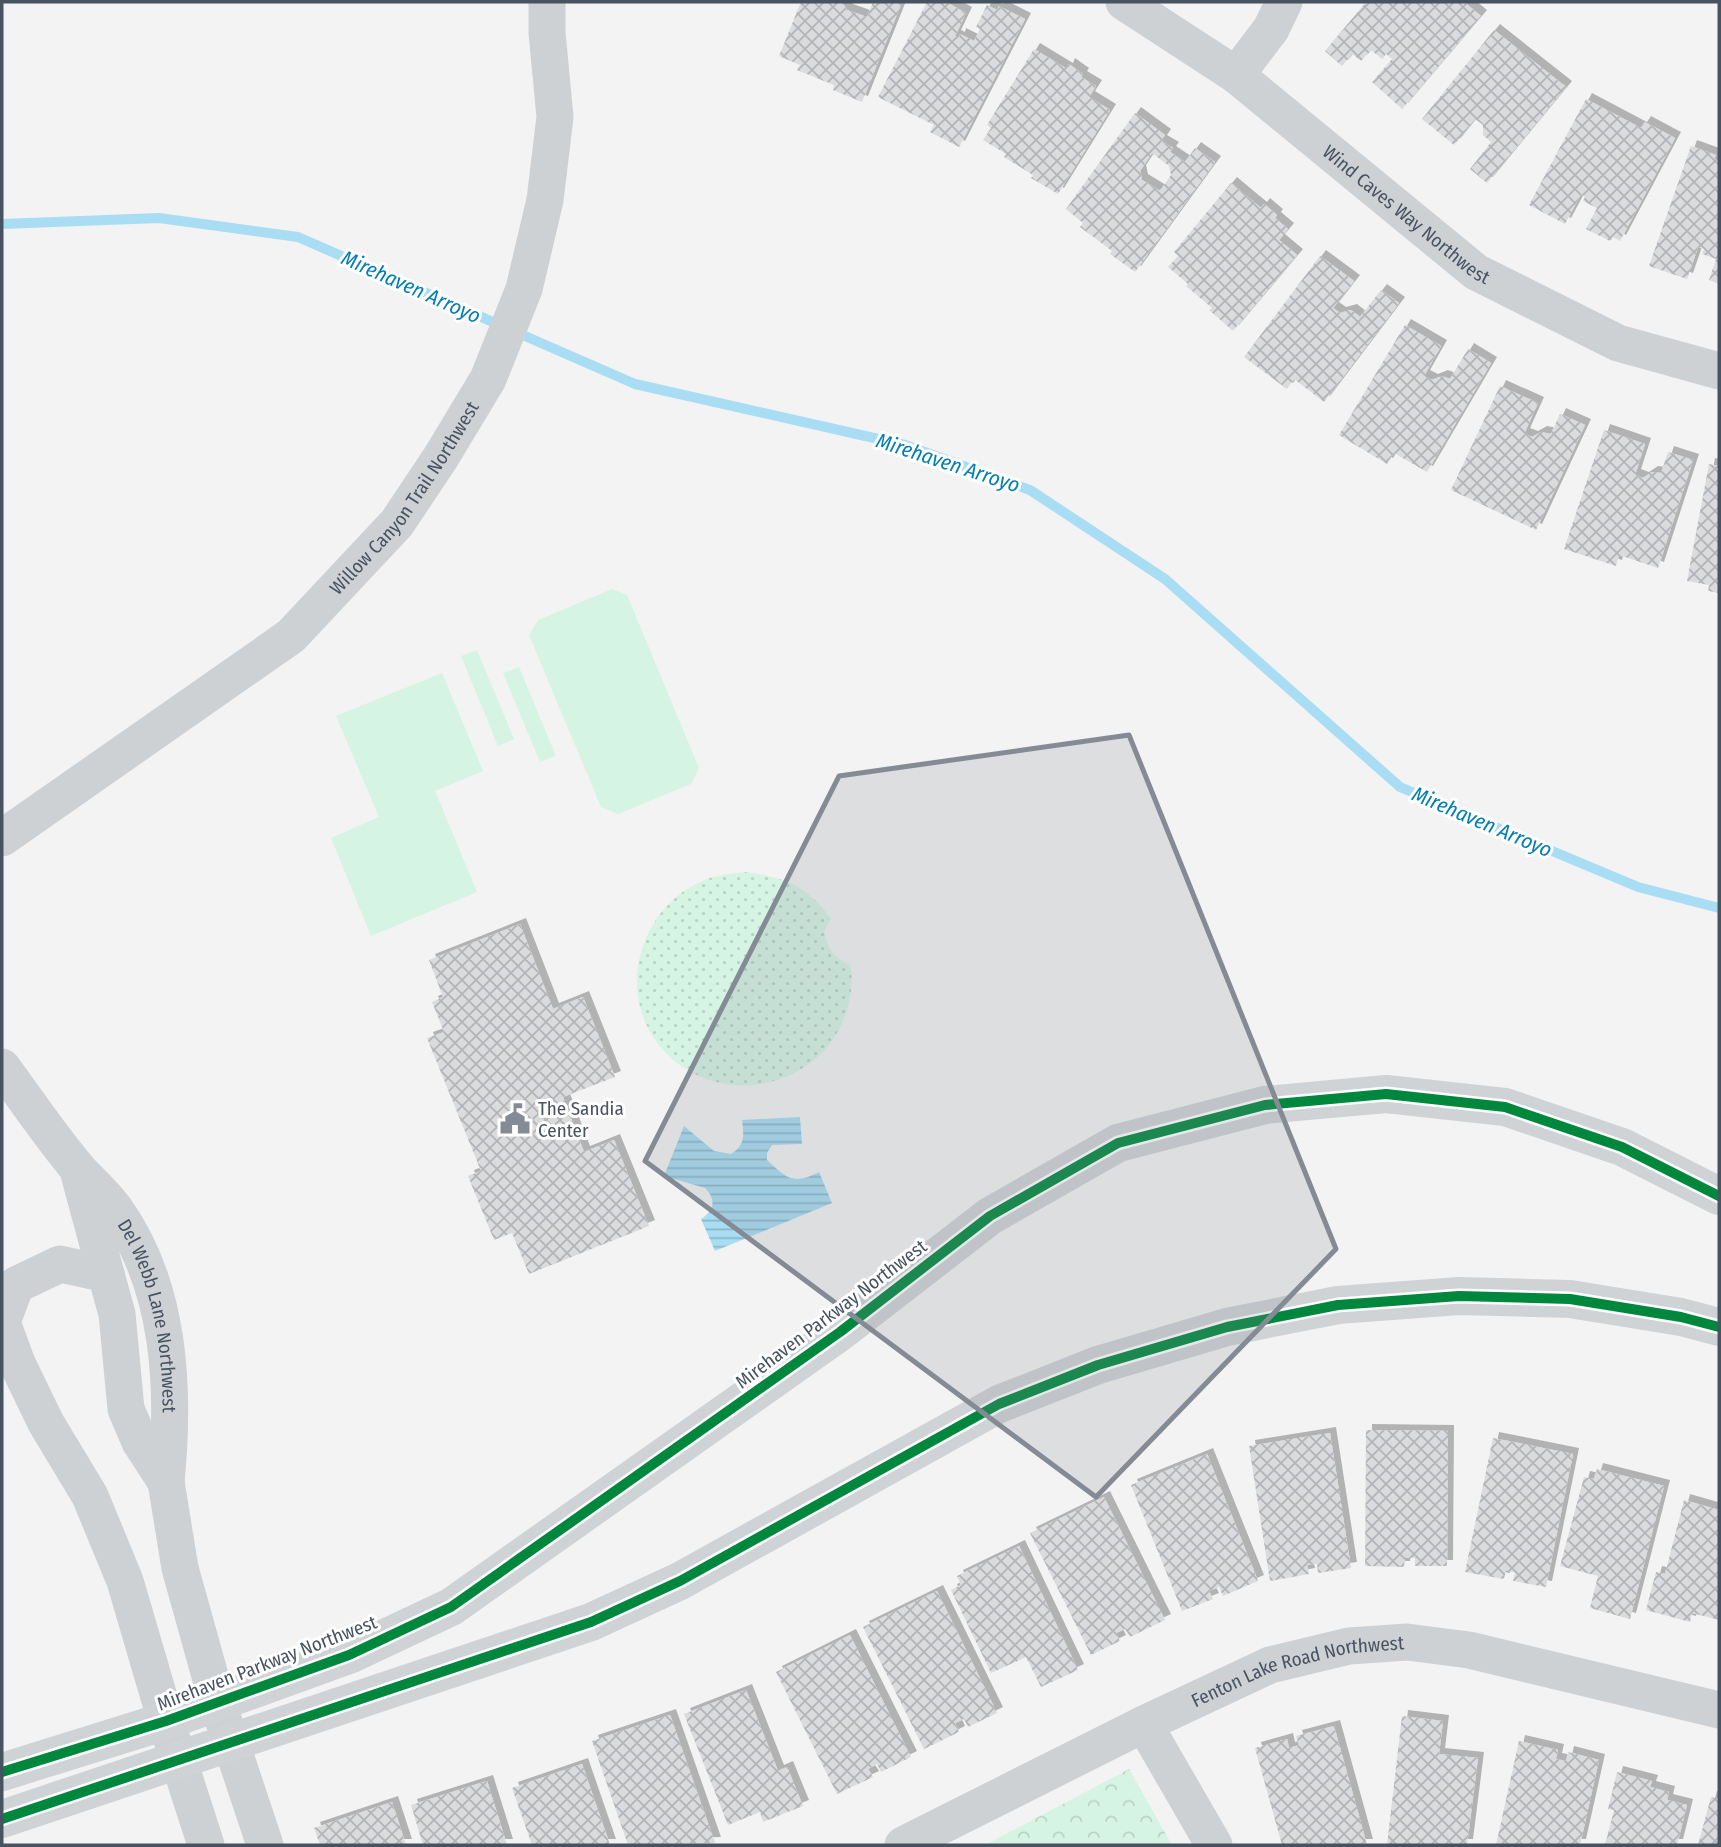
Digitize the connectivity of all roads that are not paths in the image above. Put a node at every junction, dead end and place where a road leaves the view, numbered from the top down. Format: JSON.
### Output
{"nodes":[{"id":1,"x":547,"y":2,"type":"edge"},
{"id":2,"x":1124,"y":2,"type":"edge"},
{"id":3,"x":1284,"y":2,"type":"edge"},
{"id":4,"x":1236,"y":75,"type":"junction"},
{"id":5,"x":1719,"y":371,"type":"edge"},
{"id":6,"x":2,"y":838,"type":"edge"},
{"id":7,"x":2,"y":1067,"type":"edge"},
{"id":8,"x":78,"y":1168,"type":"junction"},
{"id":9,"x":1719,"y":1196,"type":"edge"},
{"id":10,"x":106,"y":1274,"type":"junction"},
{"id":11,"x":2,"y":1322,"type":"edge"},
{"id":12,"x":1719,"y":1327,"type":"edge"},
{"id":13,"x":166,"y":1482,"type":"junction"},
{"id":14,"x":217,"y":1701,"type":"junction"},
{"id":15,"x":1719,"y":1710,"type":"edge"},
{"id":16,"x":166,"y":1721,"type":"junction"},
{"id":17,"x":1144,"y":1724,"type":"junction"},
{"id":18,"x":232,"y":1742,"type":"junction"},
{"id":19,"x":178,"y":1761,"type":"junction"},
{"id":20,"x":2,"y":1772,"type":"edge"},
{"id":21,"x":2,"y":1819,"type":"edge"},
{"id":22,"x":206,"y":1845,"type":"edge"},
{"id":23,"x":265,"y":1845,"type":"edge"},
{"id":24,"x":903,"y":1845,"type":"edge"},
{"id":25,"x":1214,"y":1845,"type":"edge"}],
"edges":[{"from":1,"to":6,"type":"street","name":"Willow Canyon Trail Northwest"},
{"from":2,"to":4,"type":"street","name":"Wind Caves Way Northwest"},
{"from":3,"to":4,"type":"street"},
{"from":4,"to":5,"type":"street","name":"Wind Caves Way Northwest"},
{"from":7,"to":8,"type":"street","name":"Del Webb Lane Northwest"},
{"from":8,"to":10,"type":"street","name":"Del Webb Lane Northwest"},
{"from":8,"to":13,"type":"street","name":"Del Webb Lane Northwest"},
{"from":9,"to":14,"type":"street","name":"Mirehaven Parkway Northwest"},
{"from":10,"to":11,"type":"street","name":"Del Webb Lane Northwest"},
{"from":10,"to":13,"type":"street","name":"Del Webb Lane Northwest"},
{"from":11,"to":16,"type":"street","name":"Del Webb Lane Northwest"},
{"from":12,"to":18,"type":"street"},
{"from":13,"to":14,"type":"street","name":"Del Webb Lane Northwest"},
{"from":14,"to":16,"type":"street","name":"Mirehaven Parkway Northwest"},
{"from":14,"to":18,"type":"street","name":"Del Webb Lane Northwest"},
{"from":15,"to":17,"type":"street","name":"Fenton Lake Road Northwest"},
{"from":16,"to":19,"type":"street","name":"Del Webb Lane Northwest"},
{"from":16,"to":20,"type":"street","name":"Mirehaven Parkway Northwest"},
{"from":17,"to":24,"type":"street","name":"Fenton Lake Road Northwest"},
{"from":17,"to":25,"type":"street"},
{"from":18,"to":19,"type":"street"},
{"from":18,"to":23,"type":"street","name":"Del Webb Lane Northwest"},
{"from":19,"to":21,"type":"street"},
{"from":19,"to":22,"type":"street","name":"Del Webb Lane Northwest"}]}
